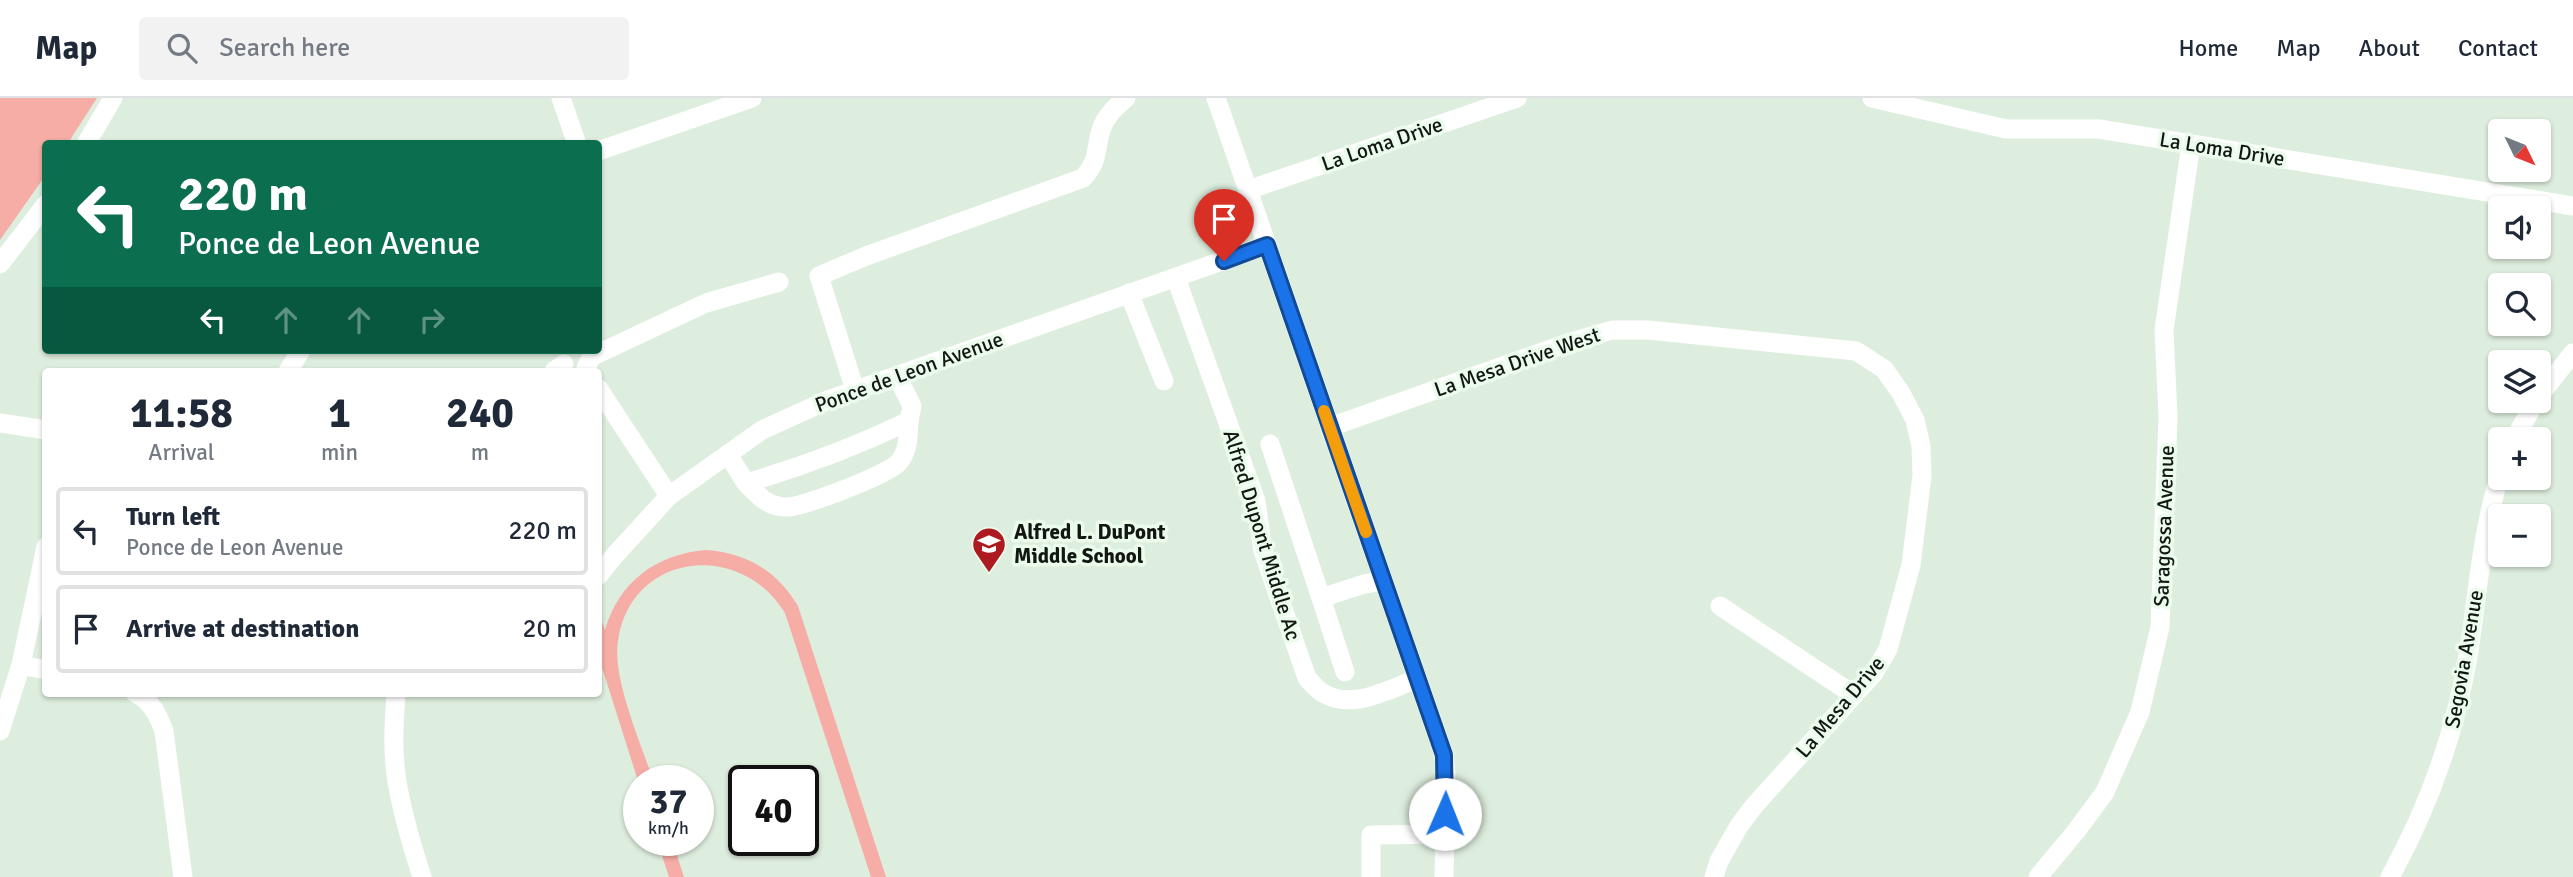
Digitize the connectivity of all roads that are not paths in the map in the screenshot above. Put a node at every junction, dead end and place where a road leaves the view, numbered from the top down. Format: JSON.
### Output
{"nodes":[{"id":1,"x":113,"y":98,"type":"edge"},
{"id":2,"x":561,"y":98,"type":"edge"},
{"id":3,"x":752,"y":98,"type":"edge"},
{"id":4,"x":1126,"y":98,"type":"edge"},
{"id":5,"x":1216,"y":98,"type":"edge"},
{"id":6,"x":1517,"y":98,"type":"edge"},
{"id":7,"x":1872,"y":98,"type":"edge"},
{"id":8,"x":88,"y":140,"type":"edge"},
{"id":9,"x":576,"y":140,"type":"edge"},
{"id":10,"x":2191,"y":144,"type":"junction"},
{"id":11,"x":602,"y":150,"type":"edge"},
{"id":12,"x":1248,"y":190,"type":"junction"},
{"id":13,"x":2573,"y":206,"type":"edge"},
{"id":14,"x":42,"y":209,"type":"edge"},
{"id":15,"x":1267,"y":245,"type":"junction"},
{"id":16,"x":0,"y":264,"type":"edge"},
{"id":17,"x":1177,"y":278,"type":"junction"},
{"id":18,"x":779,"y":282,"type":"dead end"},
{"id":19,"x":1129,"y":293,"type":"junction"},
{"id":20,"x":602,"y":351,"type":"edge"},
{"id":21,"x":2573,"y":353,"type":"edge"},
{"id":22,"x":595,"y":354,"type":"edge"},
{"id":23,"x":586,"y":368,"type":"edge"},
{"id":24,"x":897,"y":376,"type":"junction"},
{"id":25,"x":1164,"y":381,"type":"dead end"},
{"id":26,"x":2551,"y":381,"type":"edge"},
{"id":27,"x":855,"y":390,"type":"junction"},
{"id":28,"x":1901,"y":393,"type":"joint"},
{"id":29,"x":602,"y":394,"type":"edge"},
{"id":30,"x":909,"y":421,"type":"junction"},
{"id":31,"x":0,"y":423,"type":"edge"},
{"id":32,"x":1330,"y":427,"type":"junction"},
{"id":33,"x":42,"y":429,"type":"edge"},
{"id":34,"x":1270,"y":444,"type":"dead end"},
{"id":35,"x":729,"y":456,"type":"junction"},
{"id":36,"x":746,"y":483,"type":"junction"},
{"id":37,"x":2495,"y":490,"type":"edge"},
{"id":38,"x":668,"y":496,"type":"junction"},
{"id":39,"x":42,"y":566,"type":"edge"},
{"id":40,"x":602,"y":571,"type":"edge"},
{"id":41,"x":1383,"y":581,"type":"junction"},
{"id":42,"x":1321,"y":598,"type":"junction"},
{"id":43,"x":1720,"y":606,"type":"dead end"},
{"id":44,"x":21,"y":665,"type":"junction"},
{"id":45,"x":42,"y":669,"type":"edge"},
{"id":46,"x":1345,"y":672,"type":"dead end"},
{"id":47,"x":1417,"y":679,"type":"junction"},
{"id":48,"x":1854,"y":695,"type":"junction"},
{"id":49,"x":143,"y":697,"type":"edge"},
{"id":50,"x":396,"y":697,"type":"edge"},
{"id":51,"x":0,"y":731,"type":"edge"},
{"id":52,"x":1445,"y":834,"type":"junction"},
{"id":53,"x":183,"y":877,"type":"edge"},
{"id":54,"x":422,"y":877,"type":"edge"},
{"id":55,"x":1371,"y":877,"type":"edge"},
{"id":56,"x":1444,"y":877,"type":"edge"},
{"id":57,"x":1714,"y":877,"type":"edge"},
{"id":58,"x":2038,"y":877,"type":"edge"},
{"id":59,"x":2390,"y":877,"type":"edge"}],
"edges":[{"from":1,"to":8,"type":"street"},
{"from":2,"to":9,"type":"street"},
{"from":3,"to":11,"type":"street"},
{"from":4,"to":27,"type":"street"},
{"from":5,"to":12,"type":"street"},
{"from":6,"to":12,"type":"street","name":"La Loma Drive"},
{"from":7,"to":10,"type":"street","name":"La Loma Drive"},
{"from":10,"to":13,"type":"street","name":"La Loma Drive"},
{"from":10,"to":58,"type":"street","name":"Saragossa Avenue"},
{"from":12,"to":15,"type":"street"},
{"from":14,"to":16,"type":"street"},
{"from":15,"to":17,"type":"street","name":"Ponce de Leon Avenue"},
{"from":15,"to":32,"type":"street"},
{"from":17,"to":19,"type":"street","name":"Ponce de Leon Avenue"},
{"from":17,"to":47,"type":"street","name":"Alfred Dupont Middle Ac"},
{"from":18,"to":20,"type":"street"},
{"from":19,"to":24,"type":"street","name":"Ponce de Leon Avenue"},
{"from":19,"to":25,"type":"street"},
{"from":21,"to":26,"type":"street"},
{"from":22,"to":23,"type":"street"},
{"from":24,"to":27,"type":"street","name":"Ponce de Leon Avenue"},
{"from":24,"to":30,"type":"street"},
{"from":27,"to":35,"type":"street","name":"Ponce de Leon Avenue"},
{"from":28,"to":32,"type":"street","name":"La Mesa Drive West"},
{"from":28,"to":48,"type":"street","name":"La Mesa Drive"},
{"from":29,"to":38,"type":"street"},
{"from":30,"to":36,"type":"street"},
{"from":30,"to":36,"type":"street"},
{"from":31,"to":33,"type":"street"},
{"from":32,"to":41,"type":"street"},
{"from":34,"to":42,"type":"street"},
{"from":35,"to":36,"type":"street"},
{"from":35,"to":38,"type":"street","name":"Ponce de Leon Avenue"},
{"from":37,"to":59,"type":"street","name":"Segovia Avenue"},
{"from":38,"to":40,"type":"street","name":"Ponce de Leon Avenue"},
{"from":39,"to":44,"type":"street"},
{"from":41,"to":42,"type":"street"},
{"from":41,"to":47,"type":"street"},
{"from":42,"to":46,"type":"street"},
{"from":43,"to":48,"type":"street"},
{"from":44,"to":45,"type":"street"},
{"from":44,"to":51,"type":"street"},
{"from":47,"to":52,"type":"street"},
{"from":48,"to":57,"type":"street","name":"La Mesa Drive"},
{"from":49,"to":53,"type":"street"},
{"from":50,"to":54,"type":"street"},
{"from":52,"to":55,"type":"street"},
{"from":52,"to":56,"type":"street"}]}
